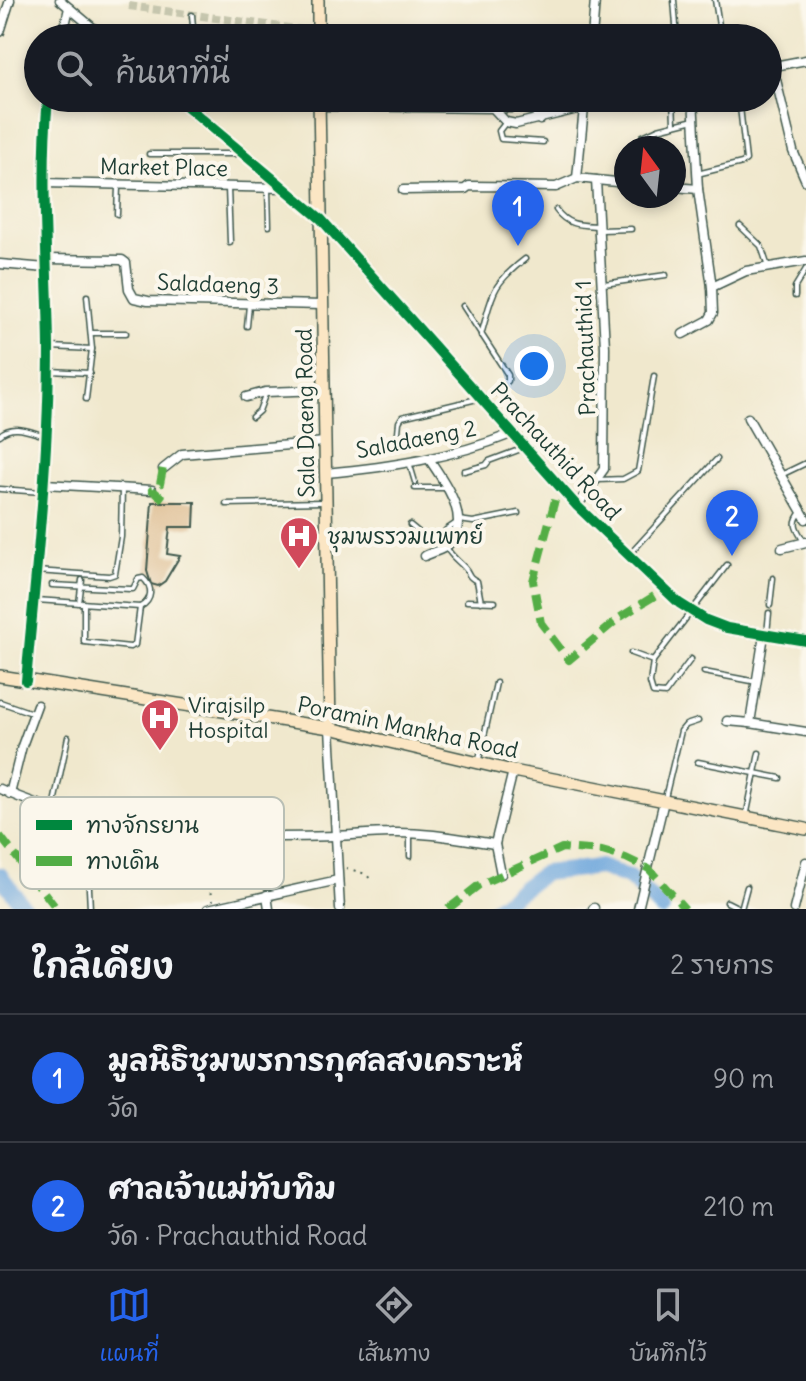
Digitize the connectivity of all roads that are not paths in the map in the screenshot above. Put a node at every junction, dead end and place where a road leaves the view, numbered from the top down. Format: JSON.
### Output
{"nodes":[{"id":1,"x":10,"y":0,"type":"edge"},
{"id":2,"x":60,"y":0,"type":"edge"},
{"id":3,"x":318,"y":0,"type":"edge"},
{"id":4,"x":595,"y":0,"type":"edge"},
{"id":5,"x":674,"y":0,"type":"edge"},
{"id":6,"x":715,"y":0,"type":"edge"},
{"id":7,"x":69,"y":8,"type":"junction"},
{"id":8,"x":192,"y":15,"type":"dead end"},
{"id":9,"x":65,"y":24,"type":"edge"},
{"id":10,"x":88,"y":24,"type":"edge"},
{"id":11,"x":193,"y":24,"type":"edge"},
{"id":12,"x":318,"y":24,"type":"edge"},
{"id":13,"x":593,"y":24,"type":"edge"},
{"id":14,"x":676,"y":24,"type":"edge"},
{"id":15,"x":719,"y":24,"type":"edge"},
{"id":16,"x":0,"y":32,"type":"edge"},
{"id":17,"x":806,"y":60,"type":"edge"},
{"id":18,"x":782,"y":65,"type":"edge"},
{"id":19,"x":47,"y":112,"type":"edge"},
{"id":20,"x":194,"y":112,"type":"edge"},
{"id":21,"x":320,"y":112,"type":"edge"},
{"id":22,"x":498,"y":112,"type":"edge"},
{"id":23,"x":536,"y":112,"type":"edge"},
{"id":24,"x":560,"y":112,"type":"edge"},
{"id":25,"x":583,"y":112,"type":"edge"},
{"id":26,"x":674,"y":112,"type":"edge"},
{"id":27,"x":694,"y":112,"type":"edge"},
{"id":28,"x":741,"y":112,"type":"edge"},
{"id":29,"x":782,"y":112,"type":"edge"},
{"id":30,"x":540,"y":120,"type":"junction"},
{"id":31,"x":694,"y":120,"type":"junction"},
{"id":32,"x":506,"y":122,"type":"junction"},
{"id":33,"x":674,"y":124,"type":"junction"},
{"id":34,"x":643,"y":136,"type":"dead end"},
{"id":35,"x":543,"y":142,"type":"dead end"},
{"id":36,"x":149,"y":154,"type":"dead end"},
{"id":37,"x":244,"y":154,"type":"junction"},
{"id":38,"x":802,"y":161,"type":"edge"},
{"id":39,"x":697,"y":174,"type":"junction"},
{"id":40,"x":577,"y":178,"type":"junction"},
{"id":41,"x":596,"y":180,"type":"junction"},
{"id":42,"x":806,"y":181,"type":"edge"},
{"id":43,"x":614,"y":182,"type":"edge"},
{"id":44,"x":43,"y":183,"type":"junction"},
{"id":45,"x":118,"y":184,"type":"junction"},
{"id":46,"x":228,"y":186,"type":"junction"},
{"id":47,"x":267,"y":186,"type":"junction"},
{"id":48,"x":285,"y":188,"type":"junction"},
{"id":49,"x":686,"y":188,"type":"edge"},
{"id":50,"x":698,"y":189,"type":"junction"},
{"id":51,"x":403,"y":190,"type":"dead end"},
{"id":52,"x":556,"y":210,"type":"dead end"},
{"id":53,"x":117,"y":214,"type":"dead end"},
{"id":54,"x":321,"y":219,"type":"junction"},
{"id":55,"x":269,"y":226,"type":"dead end"},
{"id":56,"x":740,"y":226,"type":"dead end"},
{"id":57,"x":598,"y":228,"type":"junction"},
{"id":58,"x":631,"y":229,"type":"dead end"},
{"id":59,"x":230,"y":242,"type":"dead end"},
{"id":60,"x":525,"y":259,"type":"dead end"},
{"id":61,"x":806,"y":261,"type":"edge"},
{"id":62,"x":46,"y":263,"type":"junction"},
{"id":63,"x":0,"y":264,"type":"edge"},
{"id":64,"x":768,"y":267,"type":"junction"},
{"id":65,"x":806,"y":269,"type":"edge"},
{"id":66,"x":666,"y":275,"type":"dead end"},
{"id":67,"x":601,"y":284,"type":"junction"},
{"id":68,"x":712,"y":287,"type":"junction"},
{"id":69,"x":87,"y":296,"type":"dead end"},
{"id":70,"x":795,"y":296,"type":"dead end"},
{"id":71,"x":249,"y":303,"type":"junction"},
{"id":72,"x":323,"y":305,"type":"junction"},
{"id":73,"x":463,"y":306,"type":"dead end"},
{"id":74,"x":247,"y":326,"type":"dead end"},
{"id":75,"x":92,"y":333,"type":"junction"},
{"id":76,"x":126,"y":333,"type":"dead end"},
{"id":77,"x":683,"y":334,"type":"dead end"},
{"id":78,"x":481,"y":335,"type":"junction"},
{"id":79,"x":49,"y":347,"type":"junction"},
{"id":80,"x":92,"y":349,"type":"junction"},
{"id":81,"x":48,"y":371,"type":"junction"},
{"id":82,"x":91,"y":373,"type":"junction"},
{"id":83,"x":654,"y":376,"type":"dead end"},
{"id":84,"x":324,"y":390,"type":"junction"},
{"id":85,"x":265,"y":392,"type":"junction"},
{"id":86,"x":246,"y":397,"type":"dead end"},
{"id":87,"x":487,"y":397,"type":"junction"},
{"id":88,"x":86,"y":399,"type":"dead end"},
{"id":89,"x":252,"y":417,"type":"dead end"},
{"id":90,"x":748,"y":418,"type":"dead end"},
{"id":91,"x":398,"y":432,"type":"dead end"},
{"id":92,"x":511,"y":434,"type":"junction"},
{"id":93,"x":0,"y":435,"type":"edge"},
{"id":94,"x":46,"y":436,"type":"junction"},
{"id":95,"x":325,"y":442,"type":"junction"},
{"id":96,"x":524,"y":448,"type":"junction"},
{"id":97,"x":429,"y":459,"type":"junction"},
{"id":98,"x":717,"y":459,"type":"dead end"},
{"id":99,"x":409,"y":462,"type":"junction"},
{"id":100,"x":806,"y":463,"type":"edge"},
{"id":101,"x":163,"y":469,"type":"dead end"},
{"id":102,"x":464,"y":471,"type":"dead end"},
{"id":103,"x":326,"y":473,"type":"junction"},
{"id":104,"x":781,"y":475,"type":"junction"},
{"id":105,"x":598,"y":480,"type":"junction"},
{"id":106,"x":44,"y":488,"type":"junction"},
{"id":107,"x":122,"y":488,"type":"junction"},
{"id":108,"x":449,"y":488,"type":"junction"},
{"id":109,"x":0,"y":489,"type":"edge"},
{"id":110,"x":152,"y":490,"type":"dead end"},
{"id":111,"x":326,"y":502,"type":"junction"},
{"id":112,"x":226,"y":504,"type":"dead end"},
{"id":113,"x":577,"y":506,"type":"junction"},
{"id":114,"x":518,"y":513,"type":"dead end"},
{"id":115,"x":804,"y":515,"type":"edge"},
{"id":116,"x":457,"y":522,"type":"junction"},
{"id":117,"x":410,"y":525,"type":"dead end"},
{"id":118,"x":437,"y":542,"type":"junction"},
{"id":119,"x":805,"y":542,"type":"edge"},
{"id":120,"x":447,"y":546,"type":"junction"},
{"id":121,"x":782,"y":548,"type":"dead end"},
{"id":122,"x":425,"y":556,"type":"dead end"},
{"id":123,"x":628,"y":556,"type":"junction"},
{"id":124,"x":727,"y":565,"type":"dead end"},
{"id":125,"x":36,"y":571,"type":"junction"},
{"id":126,"x":773,"y":578,"type":"dead end"},
{"id":127,"x":82,"y":580,"type":"dead end"},
{"id":128,"x":52,"y":585,"type":"dead end"},
{"id":129,"x":81,"y":587,"type":"junction"},
{"id":130,"x":34,"y":600,"type":"junction"},
{"id":131,"x":467,"y":601,"type":"dead end"},
{"id":132,"x":481,"y":602,"type":"junction"},
{"id":133,"x":495,"y":602,"type":"dead end"},
{"id":134,"x":82,"y":603,"type":"junction"},
{"id":135,"x":770,"y":605,"type":"dead end"},
{"id":136,"x":140,"y":607,"type":"junction"},
{"id":137,"x":689,"y":611,"type":"junction"},
{"id":138,"x":769,"y":613,"type":"dead end"},
{"id":139,"x":766,"y":636,"type":"junction"},
{"id":140,"x":806,"y":641,"type":"edge"},
{"id":141,"x":631,"y":653,"type":"dead end"},
{"id":142,"x":691,"y":659,"type":"dead end"},
{"id":143,"x":653,"y":661,"type":"junction"},
{"id":144,"x":704,"y":672,"type":"dead end"},
{"id":145,"x":1,"y":678,"type":"edge"},
{"id":146,"x":26,"y":681,"type":"junction"},
{"id":147,"x":757,"y":682,"type":"junction"},
{"id":148,"x":496,"y":683,"type":"dead end"},
{"id":149,"x":0,"y":702,"type":"edge"},
{"id":150,"x":35,"y":709,"type":"joint"},
{"id":151,"x":698,"y":721,"type":"dead end"},
{"id":152,"x":727,"y":721,"type":"dead end"},
{"id":153,"x":750,"y":723,"type":"junction"},
{"id":154,"x":330,"y":728,"type":"junction"},
{"id":155,"x":806,"y":732,"type":"edge"},
{"id":156,"x":68,"y":737,"type":"dead end"},
{"id":157,"x":759,"y":753,"type":"dead end"},
{"id":158,"x":698,"y":762,"type":"dead end"},
{"id":159,"x":478,"y":763,"type":"junction"},
{"id":160,"x":513,"y":771,"type":"junction"},
{"id":161,"x":755,"y":773,"type":"junction"},
{"id":162,"x":780,"y":778,"type":"dead end"},
{"id":163,"x":0,"y":789,"type":"edge"},
{"id":164,"x":10,"y":794,"type":"junction"},
{"id":165,"x":20,"y":797,"type":"edge"},
{"id":166,"x":55,"y":797,"type":"edge"},
{"id":167,"x":664,"y":801,"type":"junction"},
{"id":168,"x":746,"y":817,"type":"junction"},
{"id":169,"x":806,"y":829,"type":"edge"},
{"id":170,"x":410,"y":833,"type":"junction"},
{"id":171,"x":284,"y":836,"type":"edge"},
{"id":172,"x":336,"y":836,"type":"junction"},
{"id":173,"x":495,"y":844,"type":"junction"},
{"id":174,"x":410,"y":856,"type":"dead end"},
{"id":175,"x":806,"y":862,"type":"edge"},
{"id":176,"x":501,"y":874,"type":"dead end"},
{"id":177,"x":338,"y":880,"type":"junction"},
{"id":178,"x":747,"y":887,"type":"dead end"},
{"id":179,"x":89,"y":889,"type":"edge"},
{"id":180,"x":267,"y":895,"type":"junction"},
{"id":181,"x":727,"y":902,"type":"dead end"},
{"id":182,"x":212,"y":908,"type":"edge"},
{"id":183,"x":90,"y":909,"type":"edge"},
{"id":184,"x":269,"y":909,"type":"edge"},
{"id":185,"x":340,"y":909,"type":"edge"},
{"id":186,"x":638,"y":909,"type":"edge"},
{"id":187,"x":741,"y":909,"type":"edge"},
{"id":188,"x":794,"y":909,"type":"edge"}],
"edges":[{"from":1,"to":16,"type":"street"},
{"from":2,"to":7,"type":"street"},
{"from":3,"to":12,"type":"main road"},
{"from":4,"to":13,"type":"street"},
{"from":5,"to":14,"type":"lane"},
{"from":6,"to":15,"type":"lane"},
{"from":7,"to":9,"type":"street"},
{"from":7,"to":10,"type":"street"},
{"from":8,"to":11,"type":"lane"},
{"from":17,"to":18,"type":"street"},
{"from":19,"to":44,"type":"street"},
{"from":20,"to":37,"type":"street"},
{"from":21,"to":54,"type":"main road","name":"Sala Daeng Road"},
{"from":22,"to":32,"type":"street"},
{"from":23,"to":30,"type":"street"},
{"from":24,"to":30,"type":"street"},
{"from":25,"to":40,"type":"street"},
{"from":26,"to":33,"type":"lane"},
{"from":27,"to":31,"type":"street"},
{"from":28,"to":39,"type":"lane"},
{"from":29,"to":38,"type":"street"},
{"from":30,"to":32,"type":"street"},
{"from":31,"to":33,"type":"lane"},
{"from":31,"to":39,"type":"street"},
{"from":32,"to":35,"type":"lane"},
{"from":33,"to":34,"type":"lane"},
{"from":36,"to":37,"type":"lane"},
{"from":37,"to":48,"type":"street"},
{"from":38,"to":42,"type":"street"},
{"from":39,"to":50,"type":"street"},
{"from":40,"to":41,"type":"street"},
{"from":40,"to":51,"type":"street"},
{"from":41,"to":43,"type":"street"},
{"from":41,"to":57,"type":"street","name":"Prachauthid 1"},
{"from":44,"to":45,"type":"street","name":"Market Place"},
{"from":44,"to":62,"type":"street"},
{"from":45,"to":46,"type":"street","name":"Market Place"},
{"from":45,"to":53,"type":"lane"},
{"from":46,"to":47,"type":"street","name":"Market Place"},
{"from":46,"to":59,"type":"lane"},
{"from":47,"to":48,"type":"street","name":"Market Place"},
{"from":47,"to":55,"type":"lane"},
{"from":48,"to":54,"type":"street"},
{"from":49,"to":50,"type":"street"},
{"from":50,"to":68,"type":"street"},
{"from":52,"to":57,"type":"lane"},
{"from":54,"to":72,"type":"main road","name":"Sala Daeng Road"},
{"from":54,"to":87,"type":"main road","name":"Prachauthid Road"},
{"from":56,"to":64,"type":"lane"},
{"from":57,"to":58,"type":"lane"},
{"from":57,"to":67,"type":"street","name":"Prachauthid 1"},
{"from":60,"to":78,"type":"lane"},
{"from":61,"to":64,"type":"street"},
{"from":62,"to":63,"type":"street"},
{"from":62,"to":71,"type":"street","name":"Saladaeng 3"},
{"from":62,"to":79,"type":"street"},
{"from":64,"to":68,"type":"street"},
{"from":65,"to":70,"type":"lane"},
{"from":66,"to":67,"type":"lane"},
{"from":67,"to":105,"type":"street","name":"Prachauthid 1"},
{"from":68,"to":77,"type":"street"},
{"from":69,"to":75,"type":"lane"},
{"from":71,"to":72,"type":"street","name":"Saladaeng 3"},
{"from":71,"to":74,"type":"lane"},
{"from":72,"to":84,"type":"main road","name":"Sala Daeng Road"},
{"from":73,"to":78,"type":"lane"},
{"from":75,"to":76,"type":"lane"},
{"from":75,"to":80,"type":"lane"},
{"from":78,"to":87,"type":"lane"},
{"from":79,"to":80,"type":"lane"},
{"from":79,"to":81,"type":"street"},
{"from":80,"to":82,"type":"lane"},
{"from":81,"to":82,"type":"lane"},
{"from":81,"to":94,"type":"street"},
{"from":82,"to":88,"type":"lane"},
{"from":83,"to":105,"type":"lane"},
{"from":84,"to":85,"type":"street"},
{"from":84,"to":95,"type":"main road","name":"Sala Daeng Road"},
{"from":85,"to":86,"type":"street"},
{"from":85,"to":89,"type":"lane"},
{"from":87,"to":91,"type":"lane"},
{"from":87,"to":92,"type":"main road","name":"Prachauthid Road"},
{"from":90,"to":104,"type":"street"},
{"from":92,"to":96,"type":"main road","name":"Prachauthid Road"},
{"from":92,"to":97,"type":"street","name":"Saladaeng 2"},
{"from":93,"to":94,"type":"lane"},
{"from":94,"to":106,"type":"street"},
{"from":95,"to":101,"type":"street"},
{"from":95,"to":103,"type":"main road","name":"Sala Daeng Road"},
{"from":96,"to":102,"type":"lane"},
{"from":96,"to":113,"type":"main road","name":"Prachauthid Road"},
{"from":97,"to":99,"type":"street","name":"Saladaeng 2"},
{"from":97,"to":108,"type":"street"},
{"from":98,"to":123,"type":"lane"},
{"from":99,"to":103,"type":"street","name":"Saladaeng 2"},
{"from":99,"to":108,"type":"lane"},
{"from":100,"to":104,"type":"lane"},
{"from":103,"to":111,"type":"main road","name":"Sala Daeng Road"},
{"from":104,"to":115,"type":"street"},
{"from":105,"to":113,"type":"street","name":"Prachauthid 1"},
{"from":106,"to":107,"type":"street"},
{"from":106,"to":109,"type":"lane"},
{"from":106,"to":125,"type":"street"},
{"from":107,"to":110,"type":"street"},
{"from":107,"to":125,"type":"lane"},
{"from":108,"to":116,"type":"street"},
{"from":111,"to":112,"type":"lane"},
{"from":111,"to":154,"type":"main road","name":"Sala Daeng Road"},
{"from":113,"to":123,"type":"main road","name":"Prachauthid Road"},
{"from":114,"to":116,"type":"lane"},
{"from":115,"to":119,"type":"lane"},
{"from":116,"to":118,"type":"lane"},
{"from":116,"to":120,"type":"street"},
{"from":117,"to":118,"type":"lane"},
{"from":118,"to":120,"type":"lane"},
{"from":119,"to":121,"type":"street"},
{"from":120,"to":122,"type":"street"},
{"from":120,"to":132,"type":"lane"},
{"from":123,"to":137,"type":"main road","name":"Prachauthid Road"},
{"from":124,"to":137,"type":"lane"},
{"from":125,"to":130,"type":"street"},
{"from":126,"to":135,"type":"lane"},
{"from":127,"to":129,"type":"lane"},
{"from":128,"to":129,"type":"lane"},
{"from":129,"to":134,"type":"lane"},
{"from":129,"to":136,"type":"lane"},
{"from":130,"to":134,"type":"lane"},
{"from":130,"to":146,"type":"street"},
{"from":131,"to":132,"type":"lane"},
{"from":132,"to":133,"type":"lane"},
{"from":134,"to":136,"type":"lane"},
{"from":134,"to":136,"type":"lane"},
{"from":137,"to":139,"type":"main road","name":"Prachauthid Road"},
{"from":137,"to":143,"type":"lane"},
{"from":138,"to":139,"type":"lane"},
{"from":139,"to":140,"type":"main road","name":"Prachauthid Road"},
{"from":139,"to":147,"type":"street"},
{"from":141,"to":143,"type":"lane"},
{"from":142,"to":143,"type":"lane"},
{"from":144,"to":147,"type":"lane"},
{"from":145,"to":146,"type":"main road","name":"Poramin Mankha Road"},
{"from":146,"to":154,"type":"main road","name":"Poramin Mankha Road"},
{"from":147,"to":153,"type":"street"},
{"from":148,"to":159,"type":"lane"},
{"from":149,"to":150,"type":"lane"},
{"from":150,"to":164,"type":"street"},
{"from":151,"to":167,"type":"lane"},
{"from":152,"to":153,"type":"street"},
{"from":153,"to":155,"type":"street"},
{"from":154,"to":159,"type":"main road","name":"Poramin Mankha Road"},
{"from":154,"to":172,"type":"street"},
{"from":156,"to":166,"type":"lane"},
{"from":157,"to":161,"type":"lane"},
{"from":158,"to":161,"type":"lane"},
{"from":159,"to":160,"type":"main road","name":"Poramin Mankha Road"},
{"from":160,"to":167,"type":"main road","name":"Poramin Mankha Road"},
{"from":160,"to":173,"type":"street"},
{"from":161,"to":162,"type":"lane"},
{"from":161,"to":168,"type":"lane"},
{"from":163,"to":164,"type":"street"},
{"from":164,"to":165,"type":"street"},
{"from":167,"to":168,"type":"main road","name":"Poramin Mankha Road"},
{"from":167,"to":186,"type":"street"},
{"from":168,"to":169,"type":"main road","name":"Poramin Mankha Road"},
{"from":170,"to":172,"type":"street"},
{"from":170,"to":173,"type":"street"},
{"from":170,"to":174,"type":"lane"},
{"from":171,"to":172,"type":"street"},
{"from":172,"to":177,"type":"street"},
{"from":173,"to":176,"type":"street"},
{"from":175,"to":188,"type":"street"},
{"from":177,"to":180,"type":"street"},
{"from":177,"to":185,"type":"street"},
{"from":178,"to":187,"type":"lane"},
{"from":179,"to":183,"type":"lane"},
{"from":180,"to":182,"type":"street"},
{"from":180,"to":184,"type":"street"},
{"from":181,"to":187,"type":"lane"}]}
